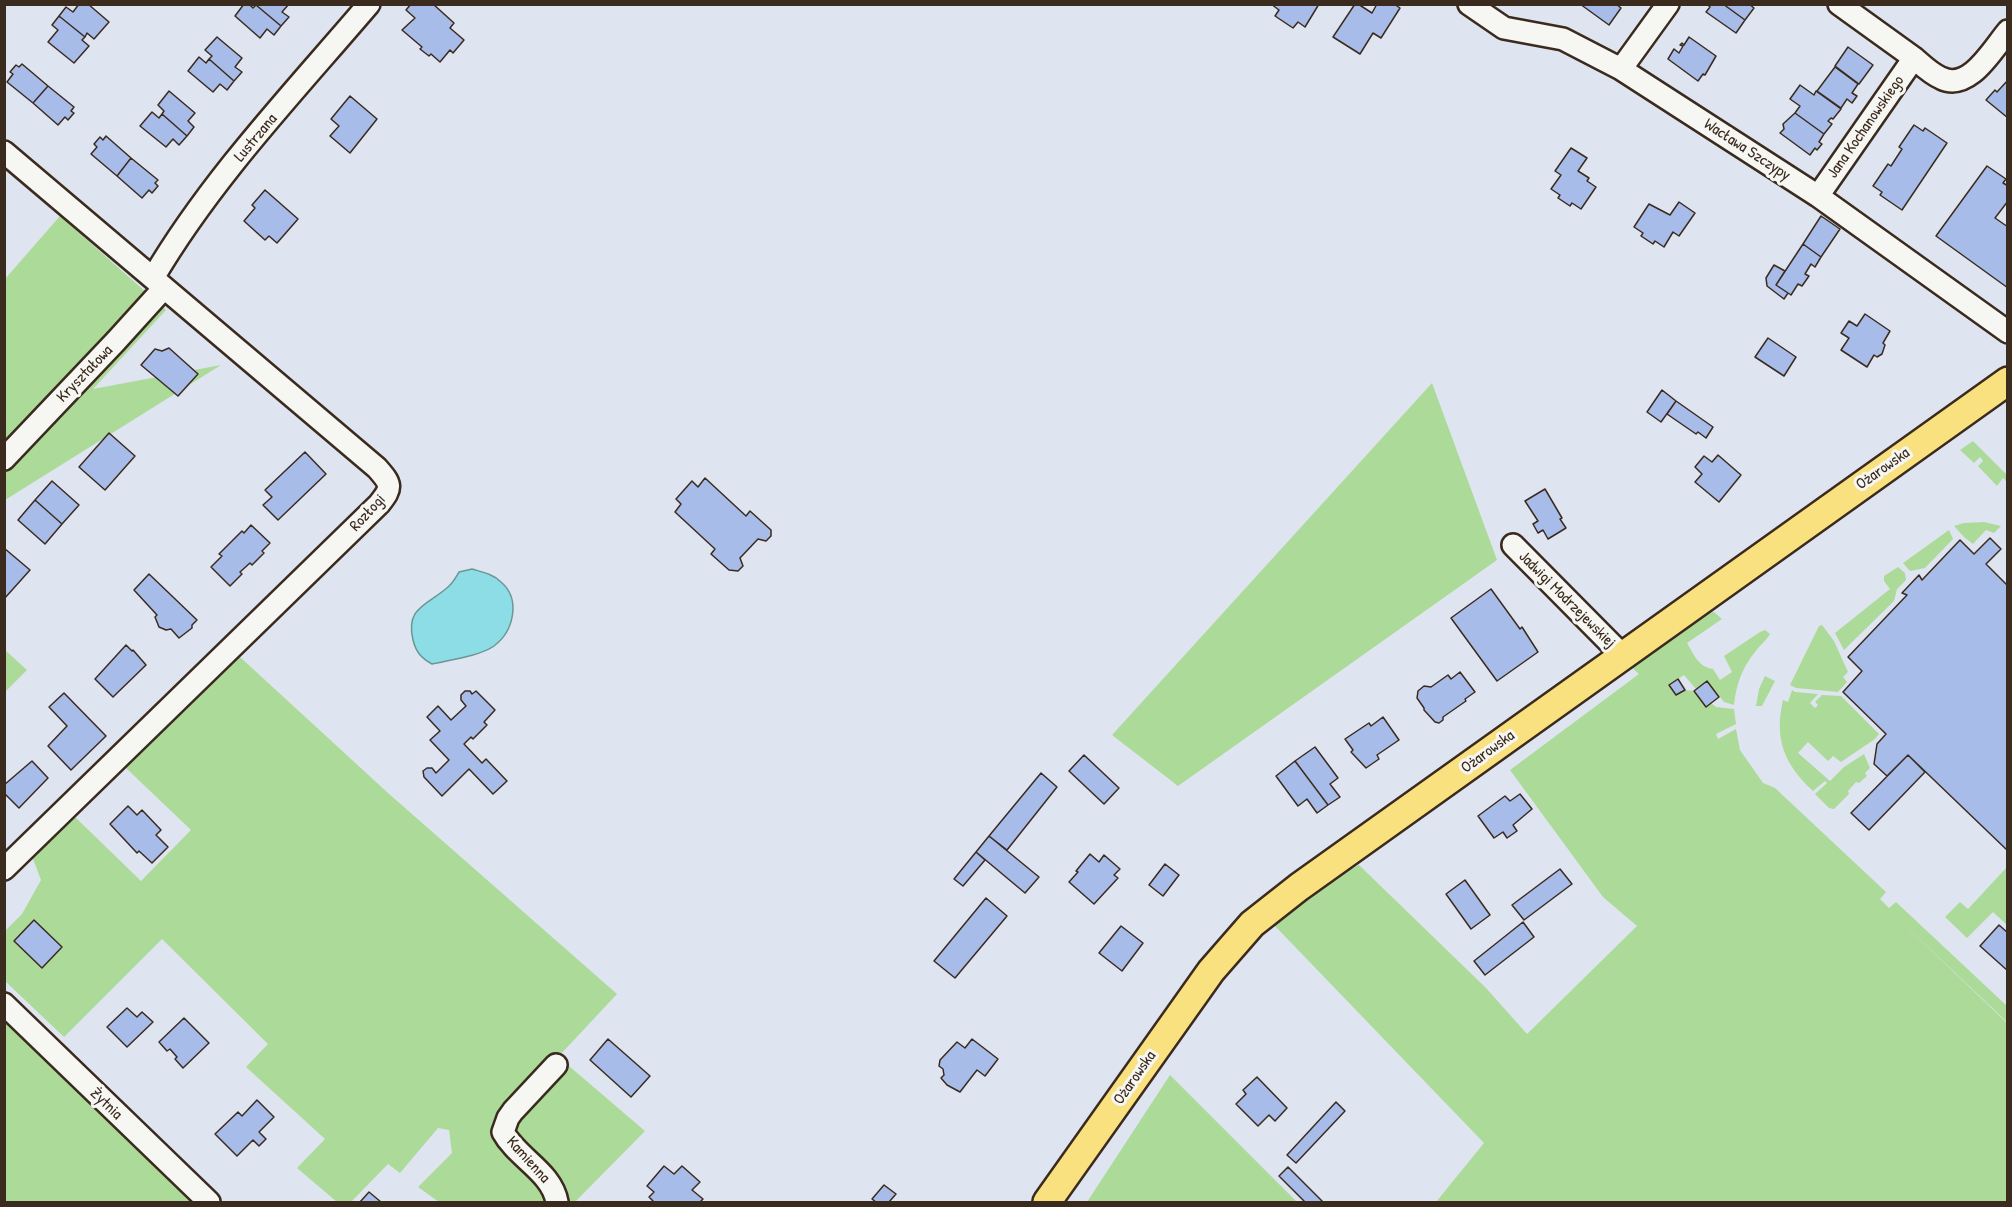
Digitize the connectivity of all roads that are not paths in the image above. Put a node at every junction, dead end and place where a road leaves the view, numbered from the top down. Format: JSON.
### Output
{"nodes":[{"id":1,"x":369,"y":4,"type":"edge"},
{"id":2,"x":1469,"y":4,"type":"edge"},
{"id":3,"x":1668,"y":4,"type":"edge"},
{"id":4,"x":1839,"y":4,"type":"edge"},
{"id":5,"x":2007,"y":31,"type":"edge"},
{"id":6,"x":1914,"y":58,"type":"junction"},
{"id":7,"x":1621,"y":69,"type":"junction"},
{"id":8,"x":4,"y":152,"type":"edge"},
{"id":9,"x":1818,"y":196,"type":"junction"},
{"id":10,"x":158,"y":283,"type":"junction"},
{"id":11,"x":2007,"y":332,"type":"edge"},
{"id":12,"x":2007,"y":381,"type":"edge"},
{"id":13,"x":4,"y":459,"type":"edge"},
{"id":14,"x":1513,"y":545,"type":"dead end"},
{"id":15,"x":1622,"y":655,"type":"junction"},
{"id":16,"x":4,"y":870,"type":"edge"},
{"id":17,"x":4,"y":1004,"type":"edge"},
{"id":18,"x":556,"y":1065,"type":"dead end"},
{"id":19,"x":208,"y":1203,"type":"edge"},
{"id":20,"x":557,"y":1203,"type":"edge"},
{"id":21,"x":1047,"y":1203,"type":"edge"}],
"edges":[{"from":1,"to":10,"type":"street","name":"Lustrzana"},
{"from":2,"to":7,"type":"street","name":"Wacława Szczypy"},
{"from":3,"to":7,"type":"street"},
{"from":4,"to":6,"type":"street","name":"Jana Kochanowskiego"},
{"from":5,"to":6,"type":"street","name":"Jana Kochanowskiego"},
{"from":6,"to":9,"type":"street","name":"Jana Kochanowskiego"},
{"from":7,"to":9,"type":"street","name":"Wacława Szczypy"},
{"from":8,"to":10,"type":"street","name":"Rozłogi"},
{"from":9,"to":11,"type":"street","name":"Wacława Szczypy"},
{"from":10,"to":13,"type":"street","name":"Kryształowa"},
{"from":10,"to":16,"type":"street","name":"Rozłogi"},
{"from":12,"to":15,"type":"main road","name":"Ożarowska"},
{"from":14,"to":15,"type":"street","name":"Jadwigi Modrzejewskiej"},
{"from":15,"to":21,"type":"main road","name":"Ożarowska"},
{"from":17,"to":19,"type":"street","name":"Żytnia"},
{"from":18,"to":20,"type":"street","name":"Kamienna"}]}
